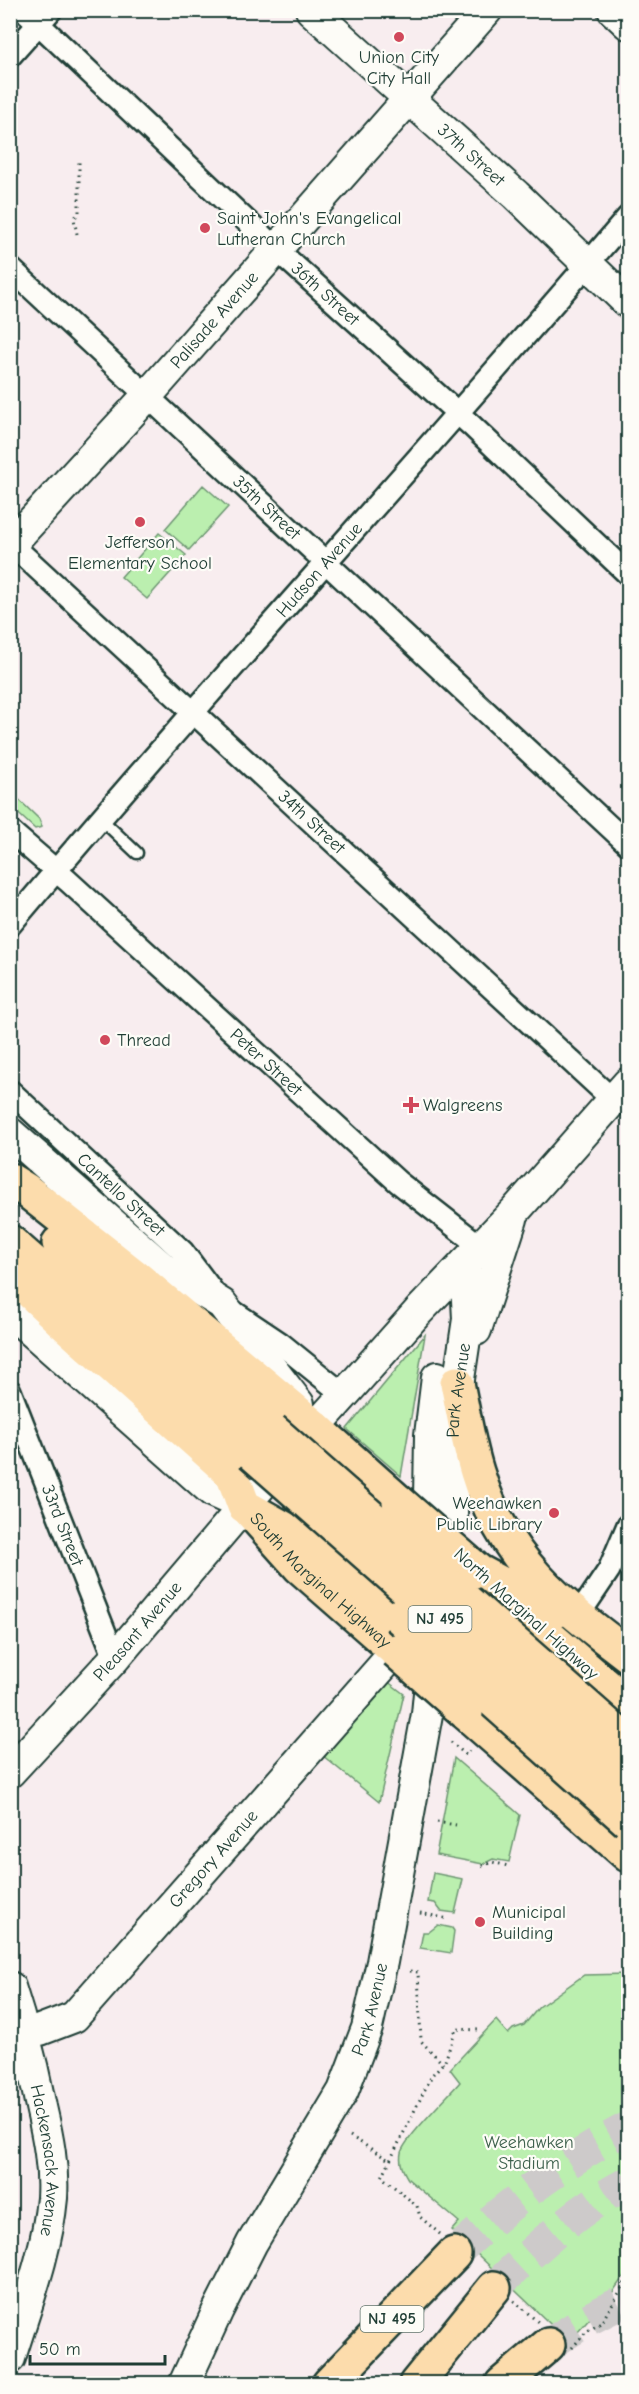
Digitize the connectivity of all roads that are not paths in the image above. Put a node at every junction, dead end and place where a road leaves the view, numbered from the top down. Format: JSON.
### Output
{"nodes":[{"id":1,"x":312,"y":10,"type":"edge"},
{"id":2,"x":487,"y":10,"type":"edge"},
{"id":3,"x":613,"y":10,"type":"edge"},
{"id":4,"x":38,"y":15,"type":"edge"},
{"id":5,"x":628,"y":24,"type":"edge"},
{"id":6,"x":10,"y":56,"type":"edge"},
{"id":7,"x":407,"y":99,"type":"junction"},
{"id":8,"x":628,"y":217,"type":"edge"},
{"id":9,"x":276,"y":249,"type":"junction"},
{"id":10,"x":588,"y":264,"type":"junction"},
{"id":11,"x":10,"y":268,"type":"edge"},
{"id":12,"x":628,"y":303,"type":"edge"},
{"id":13,"x":147,"y":396,"type":"junction"},
{"id":14,"x":457,"y":414,"type":"junction"},
{"id":15,"x":11,"y":544,"type":"edge"},
{"id":16,"x":326,"y":563,"type":"junction"},
{"id":17,"x":628,"y":574,"type":"edge"},
{"id":18,"x":193,"y":712,"type":"junction"},
{"id":19,"x":101,"y":819,"type":"junction"},
{"id":20,"x":10,"y":831,"type":"edge"},
{"id":21,"x":628,"y":844,"type":"edge"},
{"id":22,"x":137,"y":853,"type":"dead end"},
{"id":23,"x":56,"y":870,"type":"junction"},
{"id":24,"x":10,"y":924,"type":"edge"},
{"id":25,"x":10,"y":1091,"type":"edge"},
{"id":26,"x":621,"y":1092,"type":"edge"},
{"id":27,"x":10,"y":1133,"type":"edge"},
{"id":28,"x":10,"y":1179,"type":"edge"},
{"id":29,"x":10,"y":1200,"type":"edge"},
{"id":30,"x":515,"y":1211,"type":"junction"},
{"id":31,"x":10,"y":1242,"type":"edge"},
{"id":32,"x":473,"y":1255,"type":"junction"},
{"id":33,"x":10,"y":1273,"type":"edge"},
{"id":34,"x":222,"y":1304,"type":"junction"},
{"id":35,"x":10,"y":1312,"type":"edge"},
{"id":36,"x":457,"y":1383,"type":"junction"},
{"id":37,"x":10,"y":1391,"type":"edge"},
{"id":38,"x":344,"y":1395,"type":"junction"},
{"id":39,"x":309,"y":1435,"type":"junction"},
{"id":40,"x":262,"y":1442,"type":"junction"},
{"id":41,"x":253,"y":1496,"type":"junction"},
{"id":42,"x":414,"y":1501,"type":"junction"},
{"id":43,"x":452,"y":1519,"type":"dead end"},
{"id":44,"x":628,"y":1525,"type":"edge"},
{"id":45,"x":478,"y":1571,"type":"junction"},
{"id":46,"x":436,"y":1596,"type":"dead end"},
{"id":47,"x":578,"y":1616,"type":"junction"},
{"id":48,"x":396,"y":1651,"type":"junction"},
{"id":49,"x":628,"y":1655,"type":"edge"},
{"id":50,"x":115,"y":1658,"type":"junction"},
{"id":51,"x":628,"y":1704,"type":"edge"},
{"id":52,"x":628,"y":1743,"type":"edge"},
{"id":53,"x":10,"y":1772,"type":"edge"},
{"id":54,"x":628,"y":1784,"type":"edge"},
{"id":55,"x":628,"y":1821,"type":"edge"},
{"id":56,"x":628,"y":1855,"type":"edge"},
{"id":57,"x":10,"y":1987,"type":"edge"},
{"id":58,"x":18,"y":2035,"type":"edge"},
{"id":59,"x":450,"y":2247,"type":"tunnel mouth"},
{"id":60,"x":500,"y":2291,"type":"tunnel mouth"},
{"id":61,"x":552,"y":2340,"type":"tunnel mouth"},
{"id":62,"x":436,"y":2357,"type":"junction"},
{"id":63,"x":10,"y":2358,"type":"edge"},
{"id":64,"x":184,"y":2384,"type":"edge"},
{"id":65,"x":329,"y":2384,"type":"edge"},
{"id":66,"x":404,"y":2384,"type":"edge"},
{"id":67,"x":416,"y":2384,"type":"edge"},
{"id":68,"x":502,"y":2384,"type":"edge"}],
"edges":[{"from":1,"to":7,"type":"main road","name":"37th Street"},
{"from":2,"to":7,"type":"main road","name":"Palisade Avenue"},
{"from":3,"to":5,"type":"main road"},
{"from":4,"to":6,"type":"street"},
{"from":4,"to":9,"type":"street","name":"36th Street"},
{"from":7,"to":9,"type":"main road","name":"Palisade Avenue"},
{"from":7,"to":10,"type":"main road","name":"37th Street"},
{"from":8,"to":10,"type":"street","name":"Hudson Avenue"},
{"from":9,"to":13,"type":"main road","name":"Palisade Avenue"},
{"from":9,"to":14,"type":"street","name":"36th Street"},
{"from":10,"to":12,"type":"main road","name":"37th Street"},
{"from":10,"to":14,"type":"street","name":"Hudson Avenue"},
{"from":11,"to":13,"type":"street","name":"35th Street"},
{"from":13,"to":15,"type":"main road","name":"Palisade Avenue"},
{"from":13,"to":16,"type":"street","name":"35th Street"},
{"from":14,"to":16,"type":"street","name":"Hudson Avenue"},
{"from":14,"to":17,"type":"street","name":"36th Street"},
{"from":15,"to":18,"type":"street","name":"34th Street"},
{"from":16,"to":18,"type":"street","name":"Hudson Avenue"},
{"from":16,"to":21,"type":"street","name":"35th Street"},
{"from":18,"to":19,"type":"street","name":"Hudson Avenue"},
{"from":18,"to":26,"type":"street","name":"34th Street"},
{"from":19,"to":22,"type":"lane"},
{"from":19,"to":23,"type":"street","name":"Hudson Avenue"},
{"from":20,"to":23,"type":"street","name":"Peter Street"},
{"from":23,"to":24,"type":"street","name":"Hudson Avenue"},
{"from":23,"to":32,"type":"street","name":"Peter Street"},
{"from":25,"to":34,"type":"street","name":"Cantello Street"},
{"from":26,"to":30,"type":"main road","name":"Park Avenue"},
{"from":27,"to":34,"type":"main road","name":"Cantello Street"},
{"from":28,"to":39,"type":"main road","name":"North Marginal Highway"},
{"from":29,"to":40,"type":"main road","number":"NJ 495"},
{"from":30,"to":32,"type":"main road","name":"Park Avenue"},
{"from":30,"to":36,"type":"main road"},
{"from":31,"to":40,"type":"main road","number":"NJ 495"},
{"from":32,"to":36,"type":"main road","name":"Park Avenue"},
{"from":32,"to":38,"type":"main road","name":"Park Avenue"},
{"from":32,"to":42,"type":"main road","name":"Park Avenue"},
{"from":33,"to":41,"type":"main road"},
{"from":34,"to":38,"type":"street","name":"Cantello Street"},
{"from":34,"to":39,"type":"main road","name":"Cantello Street"},
{"from":35,"to":41,"type":"main road","name":"South Marginal Highway"},
{"from":36,"to":43,"type":"main road","name":"Park Avenue"},
{"from":36,"to":47,"type":"main road"},
{"from":37,"to":50,"type":"street","name":"33rd Street"},
{"from":38,"to":39,"type":"main road","name":"Park Avenue"},
{"from":39,"to":42,"type":"main road","name":"North Marginal Highway"},
{"from":40,"to":52,"type":"main road","number":"NJ 495","bridge":true},
{"from":40,"to":54,"type":"main road","number":"NJ 495","bridge":true},
{"from":41,"to":48,"type":"main road","name":"South Marginal Highway"},
{"from":41,"to":50,"type":"main road","name":"Pleasant Avenue"},
{"from":41,"to":55,"type":"main road","bridge":true},
{"from":42,"to":45,"type":"main road","name":"North Marginal Highway","bridge":true},
{"from":44,"to":47,"type":"street"},
{"from":45,"to":47,"type":"main road"},
{"from":45,"to":51,"type":"main road","name":"North Marginal Highway"},
{"from":46,"to":64,"type":"main road","name":"Park Avenue"},
{"from":47,"to":49,"type":"main road"},
{"from":48,"to":56,"type":"main road","name":"South Marginal Highway","bridge":true},
{"from":48,"to":58,"type":"main road","name":"Gregory Avenue"},
{"from":50,"to":53,"type":"main road","name":"Pleasant Avenue"},
{"from":57,"to":58,"type":"main road","name":"Hackensack Avenue"},
{"from":58,"to":63,"type":"main road","name":"Hackensack Avenue"},
{"from":59,"to":65,"type":"main road","number":"NJ 495"},
{"from":60,"to":62,"type":"main road"},
{"from":61,"to":68,"type":"main road"},
{"from":62,"to":66,"type":"main road"},
{"from":62,"to":67,"type":"main road"}]}
